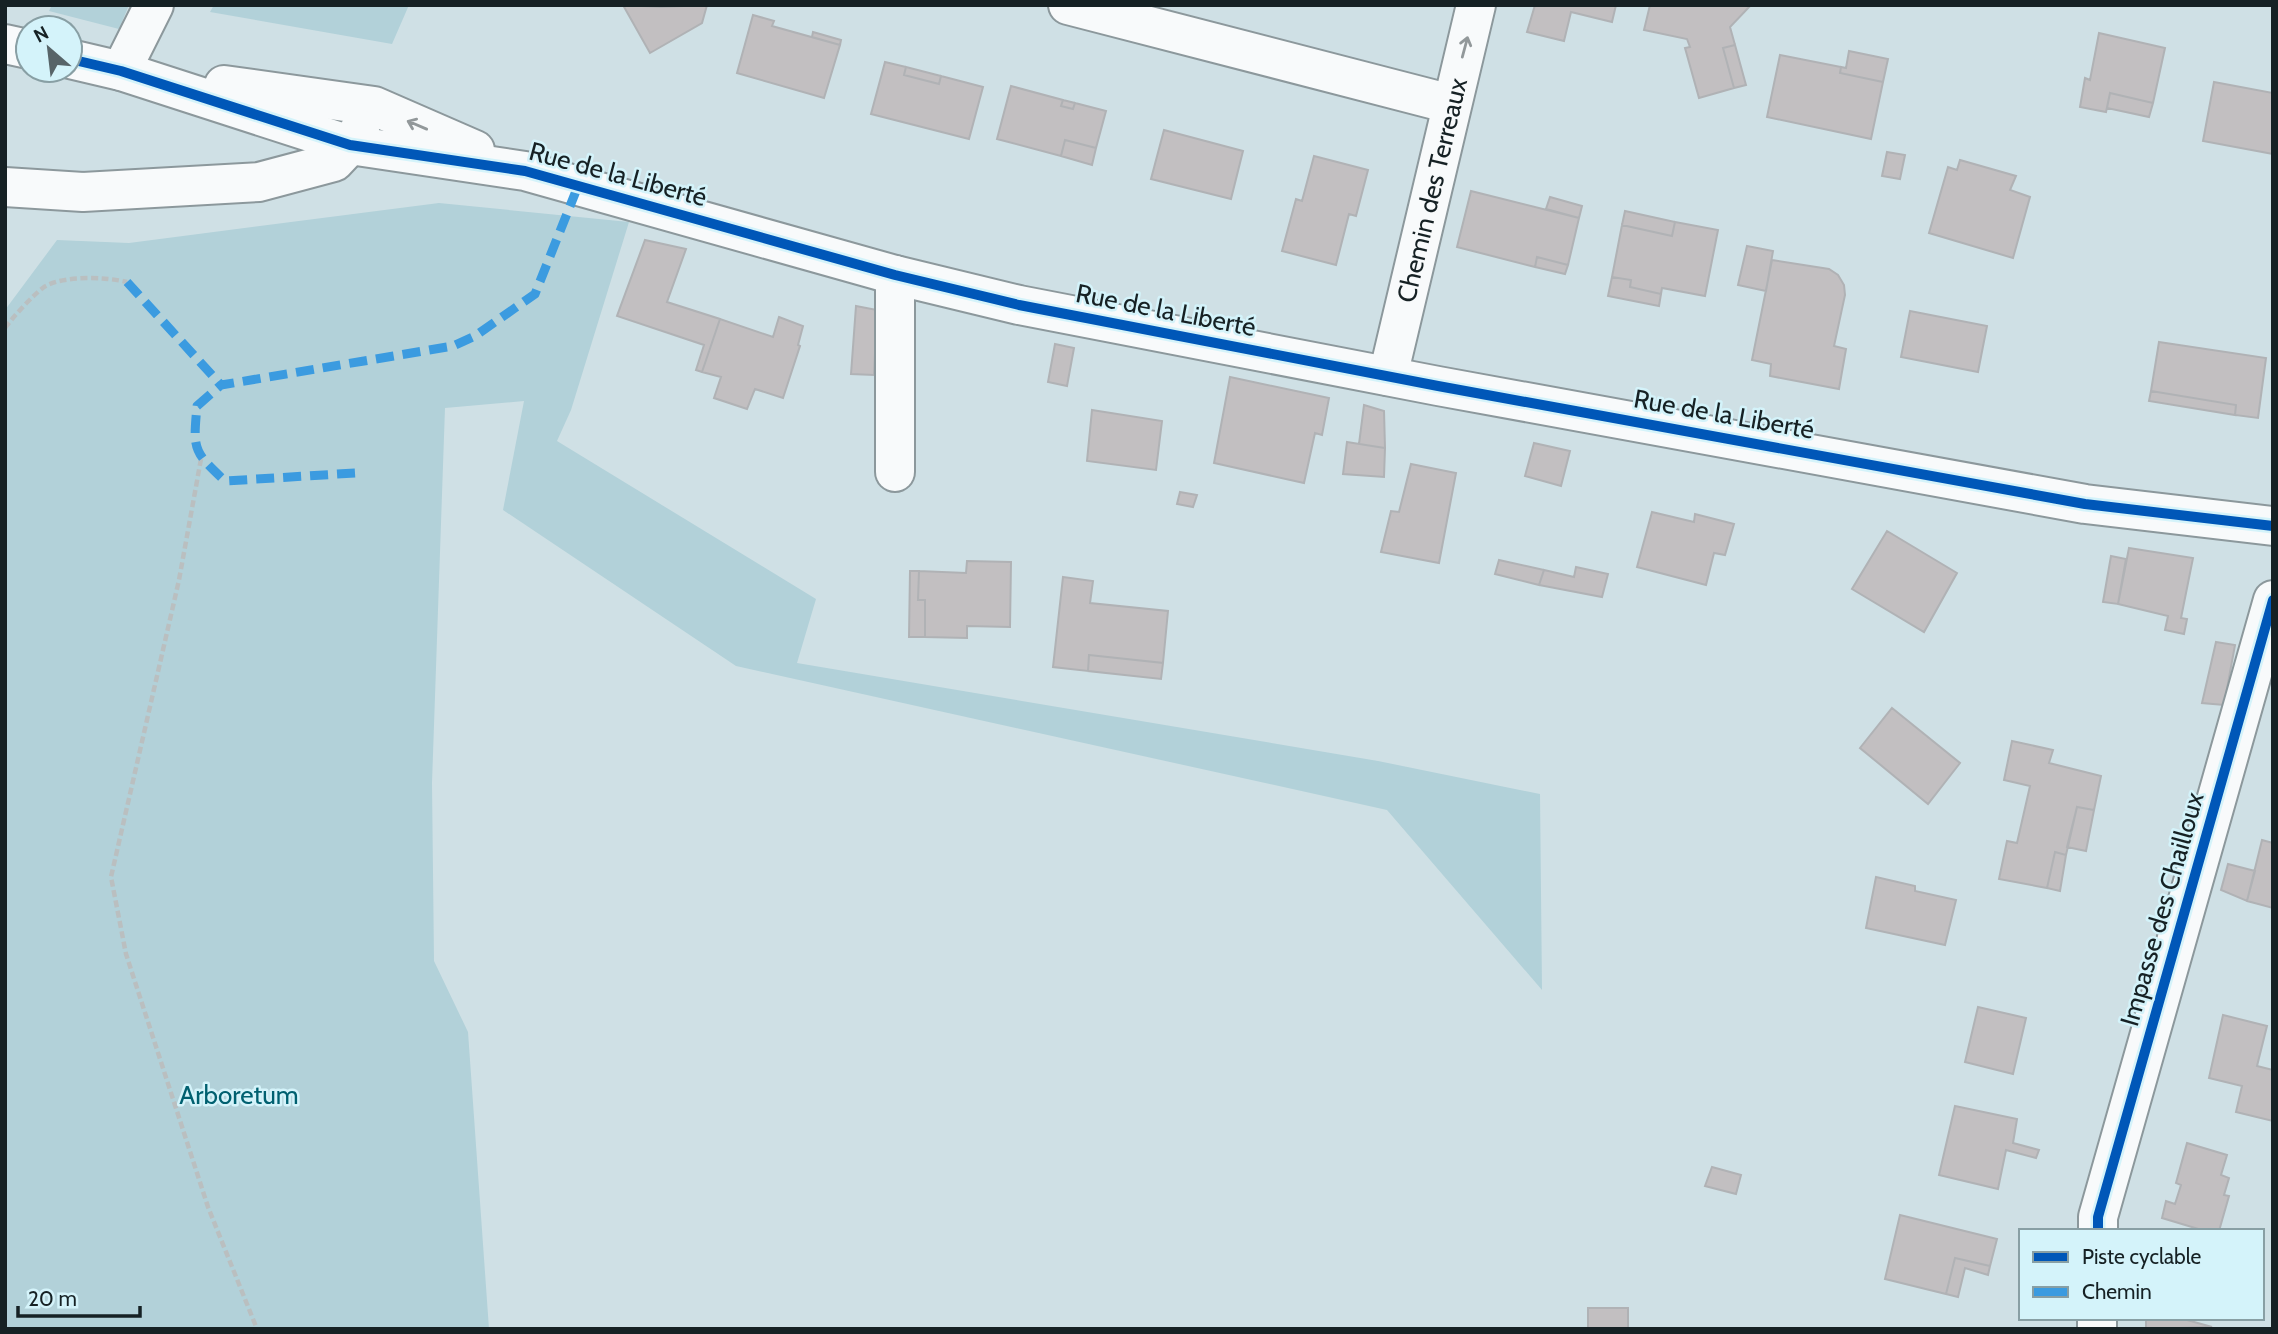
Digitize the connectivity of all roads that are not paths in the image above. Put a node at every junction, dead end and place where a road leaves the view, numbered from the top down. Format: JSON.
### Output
{"nodes":[{"id":1,"x":154,"y":5,"type":"edge"},
{"id":2,"x":1068,"y":5,"type":"edge"},
{"id":3,"x":1476,"y":5,"type":"edge"},
{"id":4,"x":84,"y":62,"type":"edge"},
{"id":5,"x":121,"y":71,"type":"junction"},
{"id":6,"x":1451,"y":104,"type":"junction"},
{"id":7,"x":374,"y":106,"type":"junction"},
{"id":8,"x":350,"y":145,"type":"junction"},
{"id":9,"x":525,"y":171,"type":"junction"},
{"id":10,"x":5,"y":187,"type":"edge"},
{"id":11,"x":895,"y":275,"type":"junction"},
{"id":12,"x":1388,"y":376,"type":"junction"},
{"id":13,"x":895,"y":472,"type":"dead end"},
{"id":14,"x":2273,"y":526,"type":"edge"},
{"id":15,"x":2273,"y":600,"type":"edge"},
{"id":16,"x":2098,"y":1229,"type":"edge"}],
"edges":[{"from":1,"to":5,"type":"street"},
{"from":2,"to":6,"type":"street"},
{"from":6,"to":3,"type":"street","name":"Chemin des Terreaux","one_way":true},
{"from":4,"to":5,"type":"street","name":"Rue de la Liberté"},
{"from":5,"to":7,"type":"street","name":"Rue de la Liberté"},
{"from":5,"to":8,"type":"street","name":"Rue de la Liberté"},
{"from":6,"to":12,"type":"street","name":"Chemin des Terreaux"},
{"from":7,"to":8,"type":"street"},
{"from":9,"to":7,"type":"street","name":"Rue de la Liberté","one_way":true},
{"from":8,"to":9,"type":"street","name":"Rue de la Liberté"},
{"from":8,"to":10,"type":"street"},
{"from":9,"to":11,"type":"street","name":"Rue de la Liberté"},
{"from":11,"to":12,"type":"street","name":"Rue de la Liberté"},
{"from":11,"to":13,"type":"street"},
{"from":12,"to":14,"type":"street","name":"Rue de la Liberté"},
{"from":15,"to":16,"type":"street","name":"Impasse des Chailloux"}]}
